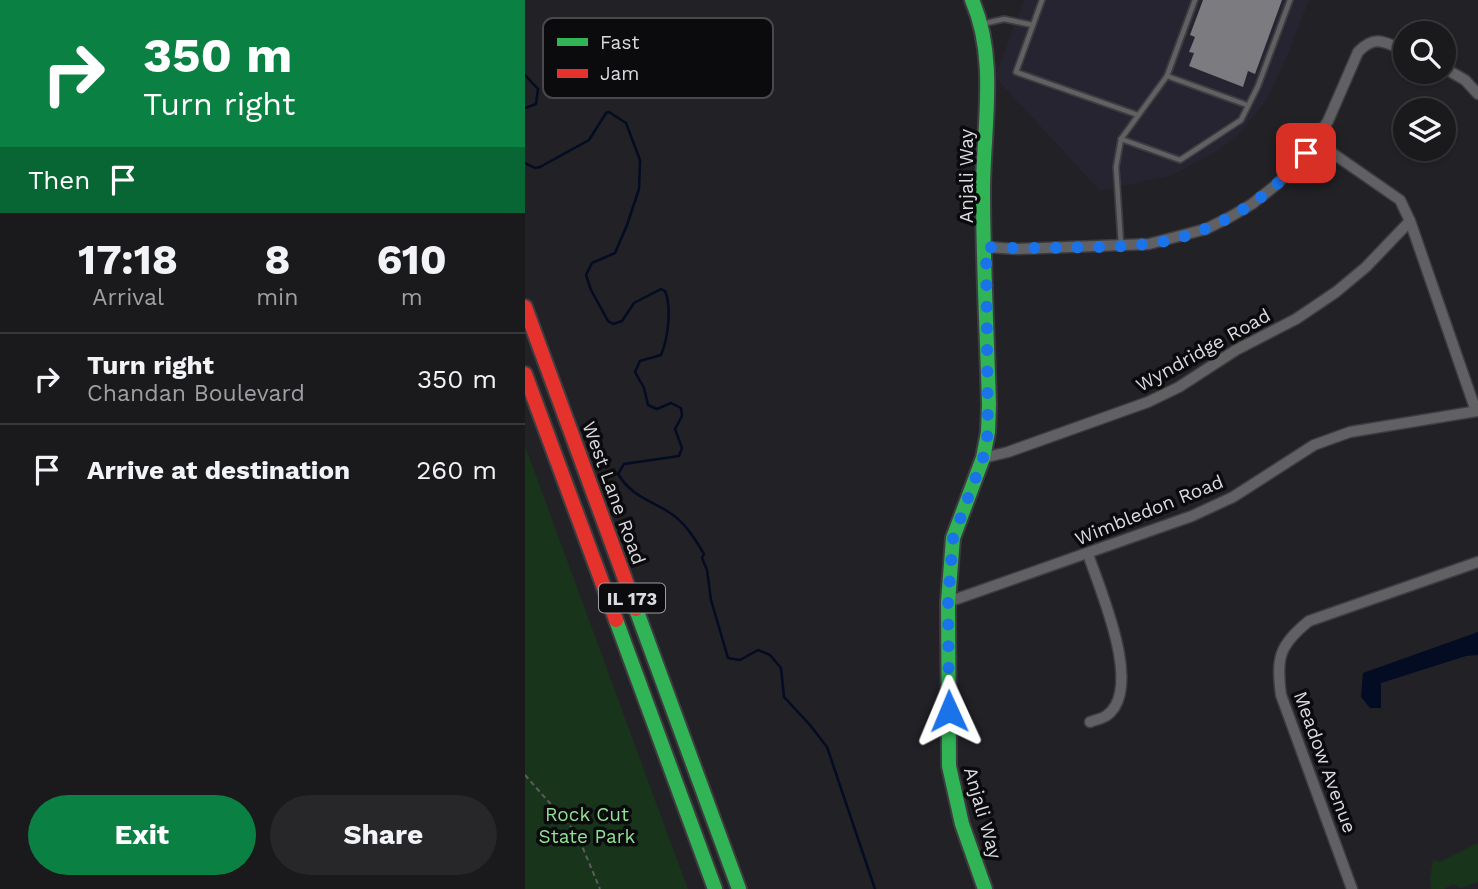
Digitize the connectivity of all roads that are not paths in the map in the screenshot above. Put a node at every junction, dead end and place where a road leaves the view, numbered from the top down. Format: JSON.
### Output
{"nodes":[{"id":1,"x":972,"y":0,"type":"edge"},
{"id":2,"x":1042,"y":0,"type":"edge"},
{"id":3,"x":1195,"y":0,"type":"edge"},
{"id":4,"x":1290,"y":0,"type":"edge"},
{"id":5,"x":981,"y":24,"type":"junction"},
{"id":6,"x":1033,"y":25,"type":"junction"},
{"id":7,"x":1393,"y":46,"type":"edge"},
{"id":8,"x":1456,"y":75,"type":"edge"},
{"id":9,"x":1167,"y":76,"type":"junction"},
{"id":10,"x":1478,"y":94,"type":"edge"},
{"id":11,"x":1247,"y":105,"type":"junction"},
{"id":12,"x":1138,"y":116,"type":"junction"},
{"id":13,"x":1121,"y":139,"type":"junction"},
{"id":14,"x":1315,"y":141,"type":"junction"},
{"id":15,"x":1409,"y":221,"type":"junction"},
{"id":16,"x":1121,"y":246,"type":"junction"},
{"id":17,"x":986,"y":247,"type":"junction"},
{"id":18,"x":525,"y":307,"type":"edge"},
{"id":19,"x":525,"y":374,"type":"edge"},
{"id":20,"x":1477,"y":411,"type":"edge"},
{"id":21,"x":983,"y":458,"type":"junction"},
{"id":22,"x":1087,"y":554,"type":"junction"},
{"id":23,"x":1478,"y":562,"type":"edge"},
{"id":24,"x":948,"y":601,"type":"junction"},
{"id":25,"x":670,"y":701,"type":"junction"},
{"id":26,"x":648,"y":709,"type":"junction"},
{"id":27,"x":1090,"y":722,"type":"dead end"},
{"id":28,"x":715,"y":889,"type":"edge"},
{"id":29,"x":739,"y":889,"type":"edge"},
{"id":30,"x":985,"y":889,"type":"edge"},
{"id":31,"x":1352,"y":889,"type":"edge"}],
"edges":[{"from":1,"to":5,"type":"main road","name":"Anjali Way"},
{"from":2,"to":6,"type":"lane"},
{"from":3,"to":9,"type":"lane"},
{"from":4,"to":11,"type":"lane"},
{"from":5,"to":6,"type":"lane"},
{"from":5,"to":17,"type":"main road","name":"Anjali Way"},
{"from":6,"to":12,"type":"lane"},
{"from":7,"to":14,"type":"street"},
{"from":8,"to":10,"type":"street"},
{"from":9,"to":11,"type":"lane"},
{"from":9,"to":12,"type":"lane"},
{"from":11,"to":13,"type":"lane"},
{"from":12,"to":13,"type":"lane"},
{"from":13,"to":16,"type":"lane"},
{"from":14,"to":15,"type":"street"},
{"from":14,"to":16,"type":"street"},
{"from":15,"to":20,"type":"street"},
{"from":15,"to":21,"type":"street","name":"Wyndridge Road"},
{"from":16,"to":17,"type":"street"},
{"from":17,"to":21,"type":"main road","name":"Anjali Way"},
{"from":18,"to":25,"type":"main road","name":"West Lane Road","number":"IL 173"},
{"from":19,"to":26,"type":"main road","number":"IL 173"},
{"from":20,"to":22,"type":"street","name":"Wimbledon Road"},
{"from":21,"to":24,"type":"main road","name":"Anjali Way"},
{"from":22,"to":24,"type":"street","name":"Wimbledon Road"},
{"from":22,"to":27,"type":"street"},
{"from":23,"to":31,"type":"street","name":"Meadow Avenue"},
{"from":24,"to":30,"type":"main road","name":"Anjali Way"},
{"from":25,"to":26,"type":"main road"},
{"from":25,"to":29,"type":"main road","name":"West Lane Road","number":"IL 173"},
{"from":26,"to":28,"type":"main road","number":"IL 173"}]}
